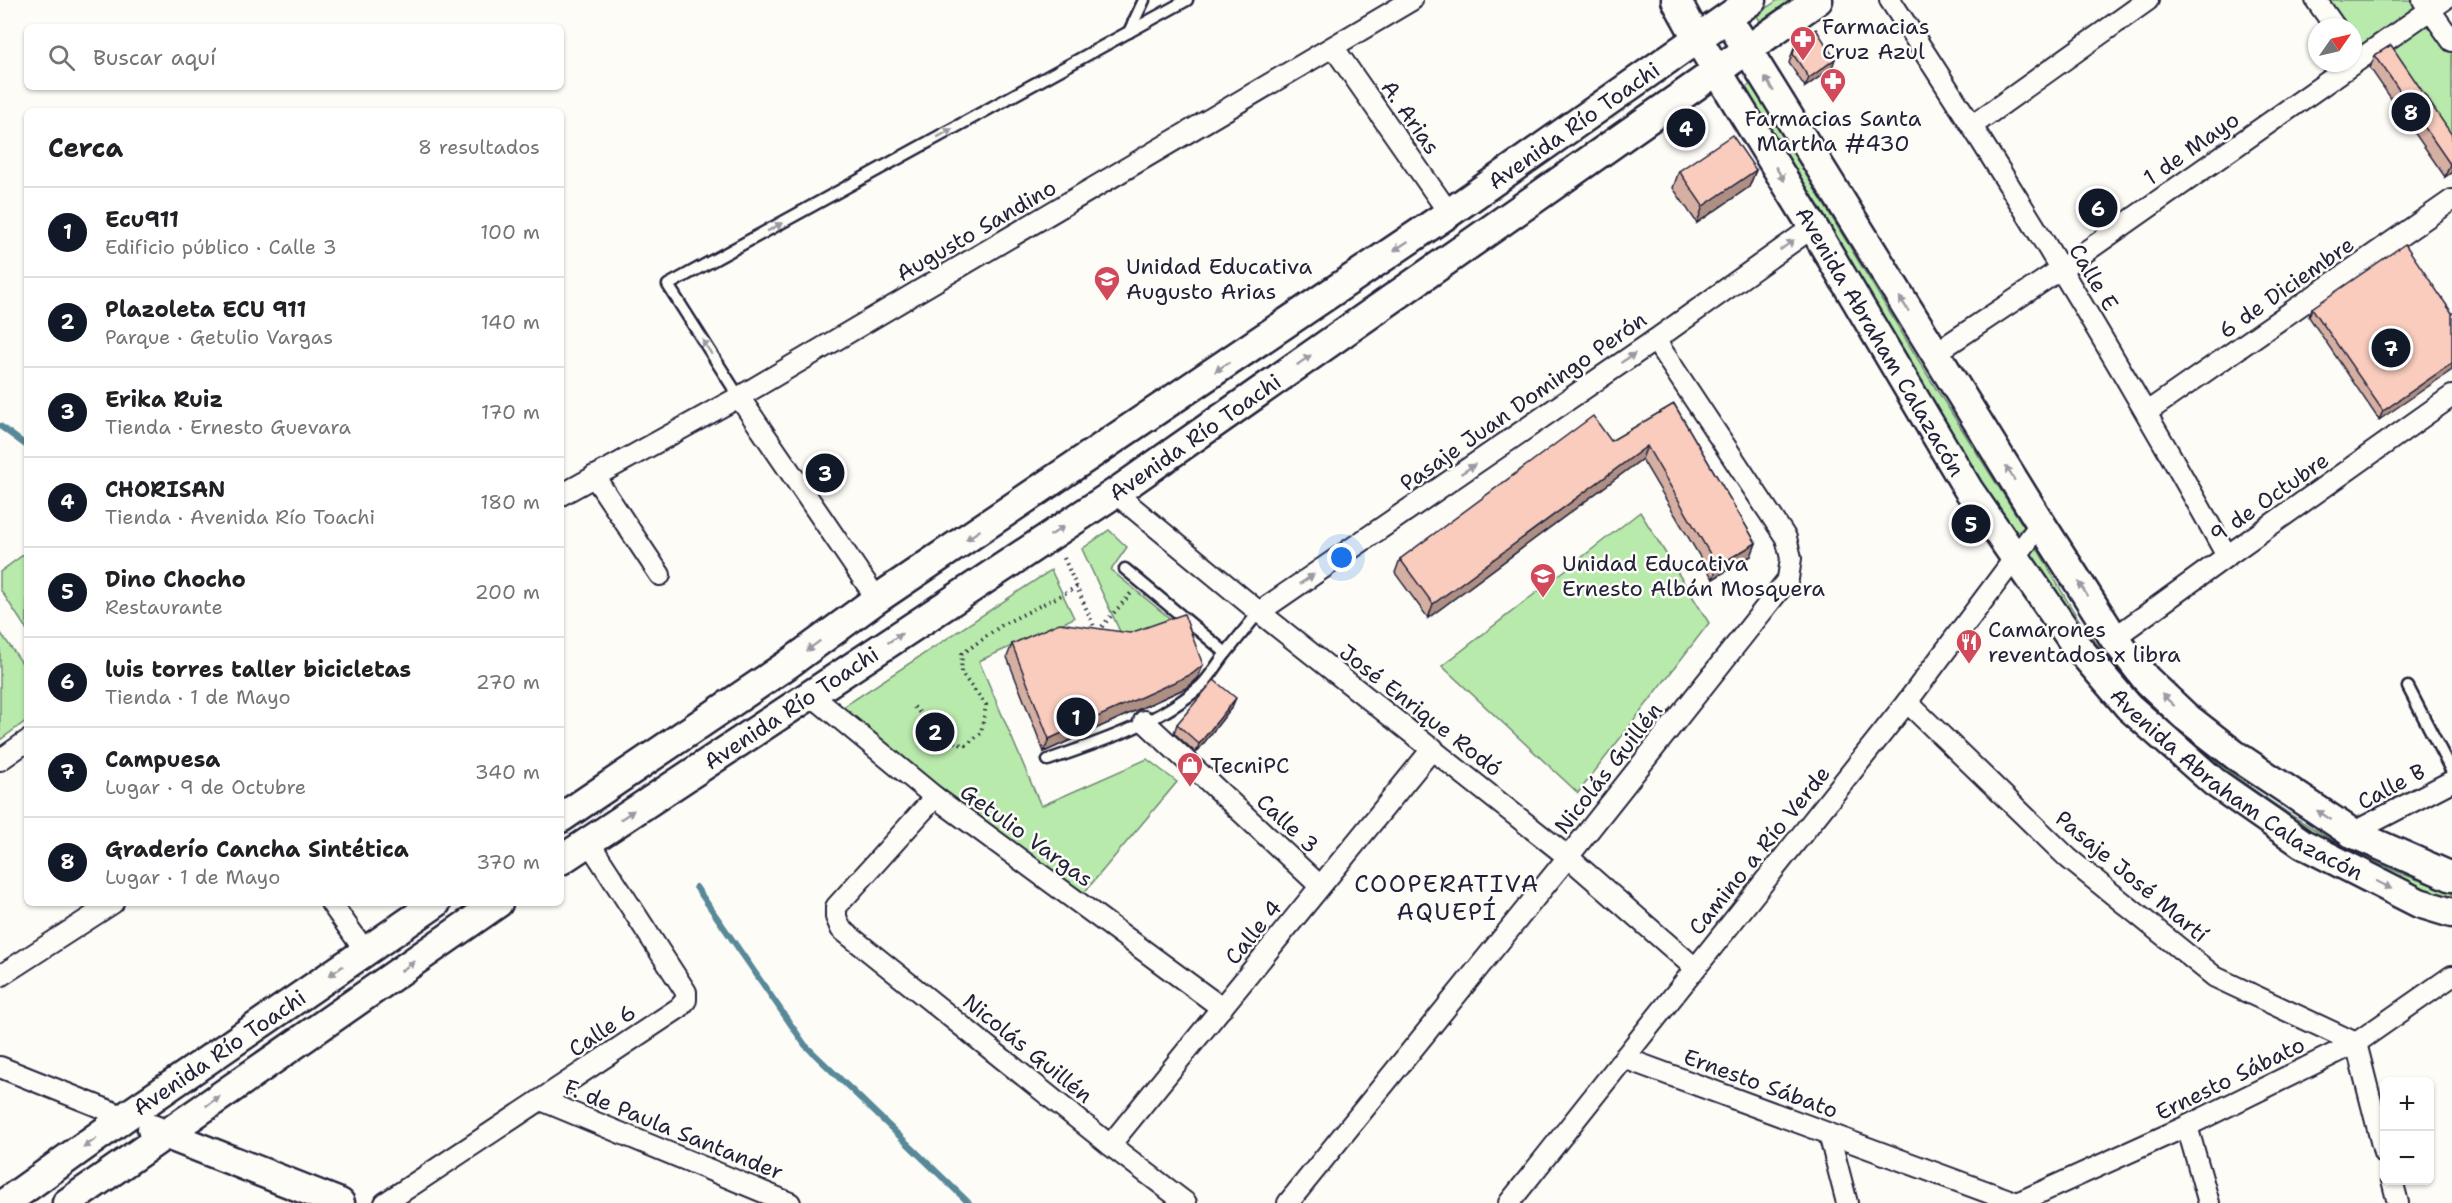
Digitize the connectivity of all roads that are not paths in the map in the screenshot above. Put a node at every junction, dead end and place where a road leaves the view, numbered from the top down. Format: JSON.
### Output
{"nodes":[{"id":1,"x":1144,"y":0,"type":"edge"},
{"id":2,"x":1188,"y":0,"type":"edge"},
{"id":3,"x":1412,"y":0,"type":"edge"},
{"id":4,"x":1676,"y":0,"type":"edge"},
{"id":5,"x":1752,"y":0,"type":"edge"},
{"id":6,"x":1818,"y":0,"type":"edge"},
{"id":7,"x":1890,"y":0,"type":"edge"},
{"id":8,"x":2148,"y":0,"type":"edge"},
{"id":9,"x":2316,"y":0,"type":"edge"},
{"id":10,"x":2432,"y":3,"type":"edge"},
{"id":11,"x":1722,"y":8,"type":"edge"},
{"id":12,"x":2328,"y":18,"type":"edge"},
{"id":13,"x":1129,"y":32,"type":"junction"},
{"id":14,"x":1696,"y":38,"type":"junction"},
{"id":15,"x":2452,"y":41,"type":"edge"},
{"id":16,"x":1334,"y":48,"type":"junction"},
{"id":17,"x":1747,"y":49,"type":"junction"},
{"id":18,"x":2362,"y":52,"type":"edge"},
{"id":19,"x":1717,"y":70,"type":"junction"},
{"id":20,"x":2334,"y":72,"type":"edge"},
{"id":21,"x":1973,"y":125,"type":"junction"},
{"id":22,"x":2452,"y":200,"type":"edge"},
{"id":23,"x":1449,"y":213,"type":"junction"},
{"id":24,"x":1813,"y":227,"type":"junction"},
{"id":25,"x":2061,"y":269,"type":"junction"},
{"id":26,"x":1655,"y":340,"type":"junction"},
{"id":27,"x":1934,"y":354,"type":"junction"},
{"id":28,"x":739,"y":396,"type":"junction"},
{"id":29,"x":2452,"y":396,"type":"edge"},
{"id":30,"x":2147,"y":412,"type":"junction"},
{"id":31,"x":594,"y":476,"type":"junction"},
{"id":32,"x":564,"y":493,"type":"edge"},
{"id":33,"x":1115,"y":493,"type":"junction"},
{"id":34,"x":2041,"y":523,"type":"junction"},
{"id":35,"x":2227,"y":556,"type":"junction"},
{"id":36,"x":2015,"y":560,"type":"junction"},
{"id":37,"x":1125,"y":569,"type":"dead end"},
{"id":38,"x":660,"y":575,"type":"dead end"},
{"id":39,"x":877,"y":599,"type":"junction"},
{"id":40,"x":1259,"y":612,"type":"junction"},
{"id":41,"x":2114,"y":638,"type":"junction"},
{"id":42,"x":1226,"y":653,"type":"junction"},
{"id":43,"x":2408,"y":687,"type":"dead end"},
{"id":44,"x":810,"y":694,"type":"junction"},
{"id":45,"x":1907,"y":702,"type":"junction"},
{"id":46,"x":1144,"y":722,"type":"junction"},
{"id":47,"x":24,"y":743,"type":"edge"},
{"id":48,"x":1433,"y":748,"type":"junction"},
{"id":49,"x":0,"y":760,"type":"edge"},
{"id":50,"x":1048,"y":760,"type":"dead end"},
{"id":51,"x":2452,"y":772,"type":"edge"},
{"id":52,"x":2452,"y":781,"type":"edge"},
{"id":53,"x":936,"y":797,"type":"junction"},
{"id":54,"x":564,"y":816,"type":"edge"},
{"id":55,"x":2352,"y":834,"type":"junction"},
{"id":56,"x":588,"y":841,"type":"junction"},
{"id":57,"x":1568,"y":857,"type":"junction"},
{"id":58,"x":564,"y":858,"type":"edge"},
{"id":59,"x":2452,"y":877,"type":"edge"},
{"id":60,"x":1320,"y":886,"type":"junction"},
{"id":61,"x":108,"y":906,"type":"edge"},
{"id":62,"x":333,"y":906,"type":"edge"},
{"id":63,"x":432,"y":906,"type":"edge"},
{"id":64,"x":494,"y":906,"type":"edge"},
{"id":65,"x":2452,"y":913,"type":"edge"},
{"id":66,"x":365,"y":951,"type":"junction"},
{"id":67,"x":1695,"y":968,"type":"junction"},
{"id":68,"x":0,"y":976,"type":"edge"},
{"id":69,"x":2452,"y":976,"type":"edge"},
{"id":70,"x":1222,"y":1008,"type":"junction"},
{"id":71,"x":2355,"y":1042,"type":"junction"},
{"id":72,"x":1624,"y":1058,"type":"junction"},
{"id":73,"x":0,"y":1067,"type":"edge"},
{"id":74,"x":541,"y":1100,"type":"junction"},
{"id":75,"x":125,"y":1117,"type":"junction"},
{"id":76,"x":2187,"y":1126,"type":"junction"},
{"id":77,"x":165,"y":1134,"type":"junction"},
{"id":78,"x":1829,"y":1134,"type":"junction"},
{"id":79,"x":2380,"y":1134,"type":"edge"},
{"id":80,"x":1110,"y":1145,"type":"junction"},
{"id":81,"x":2393,"y":1185,"type":"edge"},
{"id":82,"x":5,"y":1203,"type":"edge"},
{"id":83,"x":68,"y":1203,"type":"edge"},
{"id":84,"x":340,"y":1203,"type":"edge"},
{"id":85,"x":385,"y":1203,"type":"edge"},
{"id":86,"x":790,"y":1203,"type":"edge"},
{"id":87,"x":1185,"y":1203,"type":"edge"},
{"id":88,"x":1288,"y":1203,"type":"edge"},
{"id":89,"x":1509,"y":1203,"type":"edge"},
{"id":90,"x":1847,"y":1203,"type":"edge"},
{"id":91,"x":2017,"y":1203,"type":"edge"},
{"id":92,"x":2209,"y":1203,"type":"edge"},
{"id":93,"x":2398,"y":1203,"type":"edge"}],
"edges":[{"from":1,"to":13,"type":"lane"},
{"from":2,"to":13,"type":"lane"},
{"from":3,"to":16,"type":"street","name":"Augusto Sandino"},
{"from":4,"to":14,"type":"main road","name":"Avenida Abraham Calazacón"},
{"from":5,"to":11,"type":"main road","name":"Avenida Río Toachi"},
{"from":6,"to":17,"type":"main road","name":"Avenida Río Toachi"},
{"from":7,"to":21,"type":"street","name":"Calle E"},
{"from":8,"to":21,"type":"street"},
{"from":9,"to":12,"type":"street"},
{"from":10,"to":15,"type":"street"},
{"from":10,"to":18,"type":"street","name":"1 de Mayo"},
{"from":11,"to":14,"type":"main road","name":"Avenida Río Toachi"},
{"from":11,"to":17,"type":"main road","name":"Avenida Abraham Calazacón"},
{"from":28,"to":13,"type":"lane","one_way":true},
{"from":14,"to":19,"type":"main road","name":"Avenida Abraham Calazacón"},
{"from":14,"to":23,"type":"main road","name":"Avenida Río Toachi"},
{"from":16,"to":23,"type":"street","name":"A. Arias"},
{"from":16,"to":28,"type":"street","name":"Augusto Sandino"},
{"from":17,"to":19,"type":"main road","name":"Avenida Río Toachi"},
{"from":27,"to":17,"type":"main road","name":"Avenida Abraham Calazacón","one_way":true},
{"from":19,"to":24,"type":"main road","name":"Avenida Abraham Calazacón","one_way":true},
{"from":33,"to":19,"type":"main road","name":"Avenida Río Toachi","one_way":true},
{"from":20,"to":25,"type":"street","name":"1 de Mayo"},
{"from":21,"to":25,"type":"street","name":"Calle E"},
{"from":22,"to":30,"type":"street","name":"6 de Diciembre"},
{"from":23,"to":39,"type":"main road","name":"Avenida Río Toachi","one_way":true},
{"from":26,"to":24,"type":"street","name":"Pasaje Juan Domingo Perón","one_way":true},
{"from":24,"to":36,"type":"main road","name":"Avenida Abraham Calazacón"},
{"from":25,"to":27,"type":"street","name":"1 de Mayo"},
{"from":25,"to":30,"type":"street","name":"Calle E"},
{"from":40,"to":26,"type":"street","name":"Pasaje Juan Domingo Perón","one_way":true},
{"from":26,"to":57,"type":"street","name":"Nicolás Guillén"},
{"from":34,"to":27,"type":"main road","name":"Avenida Abraham Calazacón","one_way":true},
{"from":28,"to":31,"type":"street","name":"Augusto Sandino"},
{"from":28,"to":39,"type":"street"},
{"from":29,"to":35,"type":"street","name":"9 de Octubre"},
{"from":30,"to":35,"type":"street","name":"Calle E"},
{"from":31,"to":32,"type":"street","name":"Augusto Sandino"},
{"from":31,"to":38,"type":"street"},
{"from":33,"to":40,"type":"street","name":"José Enrique Rodó"},
{"from":44,"to":33,"type":"main road","name":"Avenida Río Toachi","one_way":true},
{"from":34,"to":36,"type":"street","name":"Camino a Río Verde"},
{"from":41,"to":34,"type":"main road","name":"Avenida Abraham Calazacón","one_way":true},
{"from":35,"to":41,"type":"street","name":"9 de Octubre"},
{"from":36,"to":45,"type":"street","name":"Camino a Río Verde"},
{"from":36,"to":65,"type":"main road","name":"Avenida Abraham Calazacón","one_way":true},
{"from":37,"to":42,"type":"lane"},
{"from":39,"to":54,"type":"main road","name":"Avenida Río Toachi","one_way":true},
{"from":40,"to":42,"type":"lane"},
{"from":40,"to":48,"type":"street","name":"José Enrique Rodó"},
{"from":55,"to":41,"type":"main road","name":"Avenida Abraham Calazacón","one_way":true},
{"from":42,"to":46,"type":"lane"},
{"from":43,"to":51,"type":"lane"},
{"from":44,"to":53,"type":"street","name":"Getulio Vargas"},
{"from":56,"to":44,"type":"main road","name":"Avenida Río Toachi","one_way":true},
{"from":45,"to":67,"type":"street","name":"Camino a Río Verde"},
{"from":45,"to":71,"type":"street","name":"Pasaje José Martí"},
{"from":46,"to":50,"type":"lane"},
{"from":46,"to":60,"type":"street","name":"Calle 3"},
{"from":47,"to":49,"type":"street"},
{"from":48,"to":57,"type":"street","name":"José Enrique Rodó"},
{"from":48,"to":60,"type":"street","name":"Calle 4"},
{"from":52,"to":55,"type":"street","name":"Calle B"},
{"from":53,"to":70,"type":"street","name":"Getulio Vargas"},
{"from":53,"to":80,"type":"street","name":"Nicolás Guillén"},
{"from":55,"to":59,"type":"main road","name":"Avenida Abraham Calazacón"},
{"from":56,"to":58,"type":"main road","name":"Avenida Río Toachi"},
{"from":56,"to":74,"type":"street","name":"Calle 6"},
{"from":57,"to":67,"type":"street","name":"José Enrique Rodó"},
{"from":57,"to":88,"type":"street","name":"Nicolás Guillén"},
{"from":60,"to":70,"type":"street","name":"Calle 4"},
{"from":61,"to":68,"type":"street"},
{"from":62,"to":66,"type":"street"},
{"from":63,"to":66,"type":"main road","name":"Avenida Río Toachi"},
{"from":77,"to":64,"type":"main road","name":"Avenida Río Toachi","one_way":true},
{"from":66,"to":75,"type":"main road","name":"Avenida Río Toachi","one_way":true},
{"from":67,"to":72,"type":"street","name":"Camino a Río Verde"},
{"from":69,"to":71,"type":"street","name":"Ernesto Sábato"},
{"from":70,"to":80,"type":"street","name":"Calle 4"},
{"from":71,"to":76,"type":"street","name":"Ernesto Sábato"},
{"from":71,"to":79,"type":"street"},
{"from":72,"to":78,"type":"street","name":"Ernesto Sábato"},
{"from":72,"to":89,"type":"street","name":"Camino a Río Verde"},
{"from":73,"to":75,"type":"street"},
{"from":74,"to":85,"type":"street","name":"Calle 6"},
{"from":74,"to":86,"type":"street","name":"F. de Paula Santander"},
{"from":75,"to":77,"type":"main road"},
{"from":75,"to":82,"type":"main road","name":"Avenida Río Toachi","one_way":true},
{"from":76,"to":91,"type":"street","name":"Ernesto Sábato"},
{"from":76,"to":92,"type":"street"},
{"from":77,"to":83,"type":"main road","name":"Avenida Río Toachi"},
{"from":77,"to":84,"type":"main road"},
{"from":78,"to":90,"type":"street"},
{"from":78,"to":91,"type":"street","name":"Ernesto Sábato"},
{"from":80,"to":87,"type":"street","name":"Nicolás Guillén"},
{"from":81,"to":93,"type":"street"}]}
